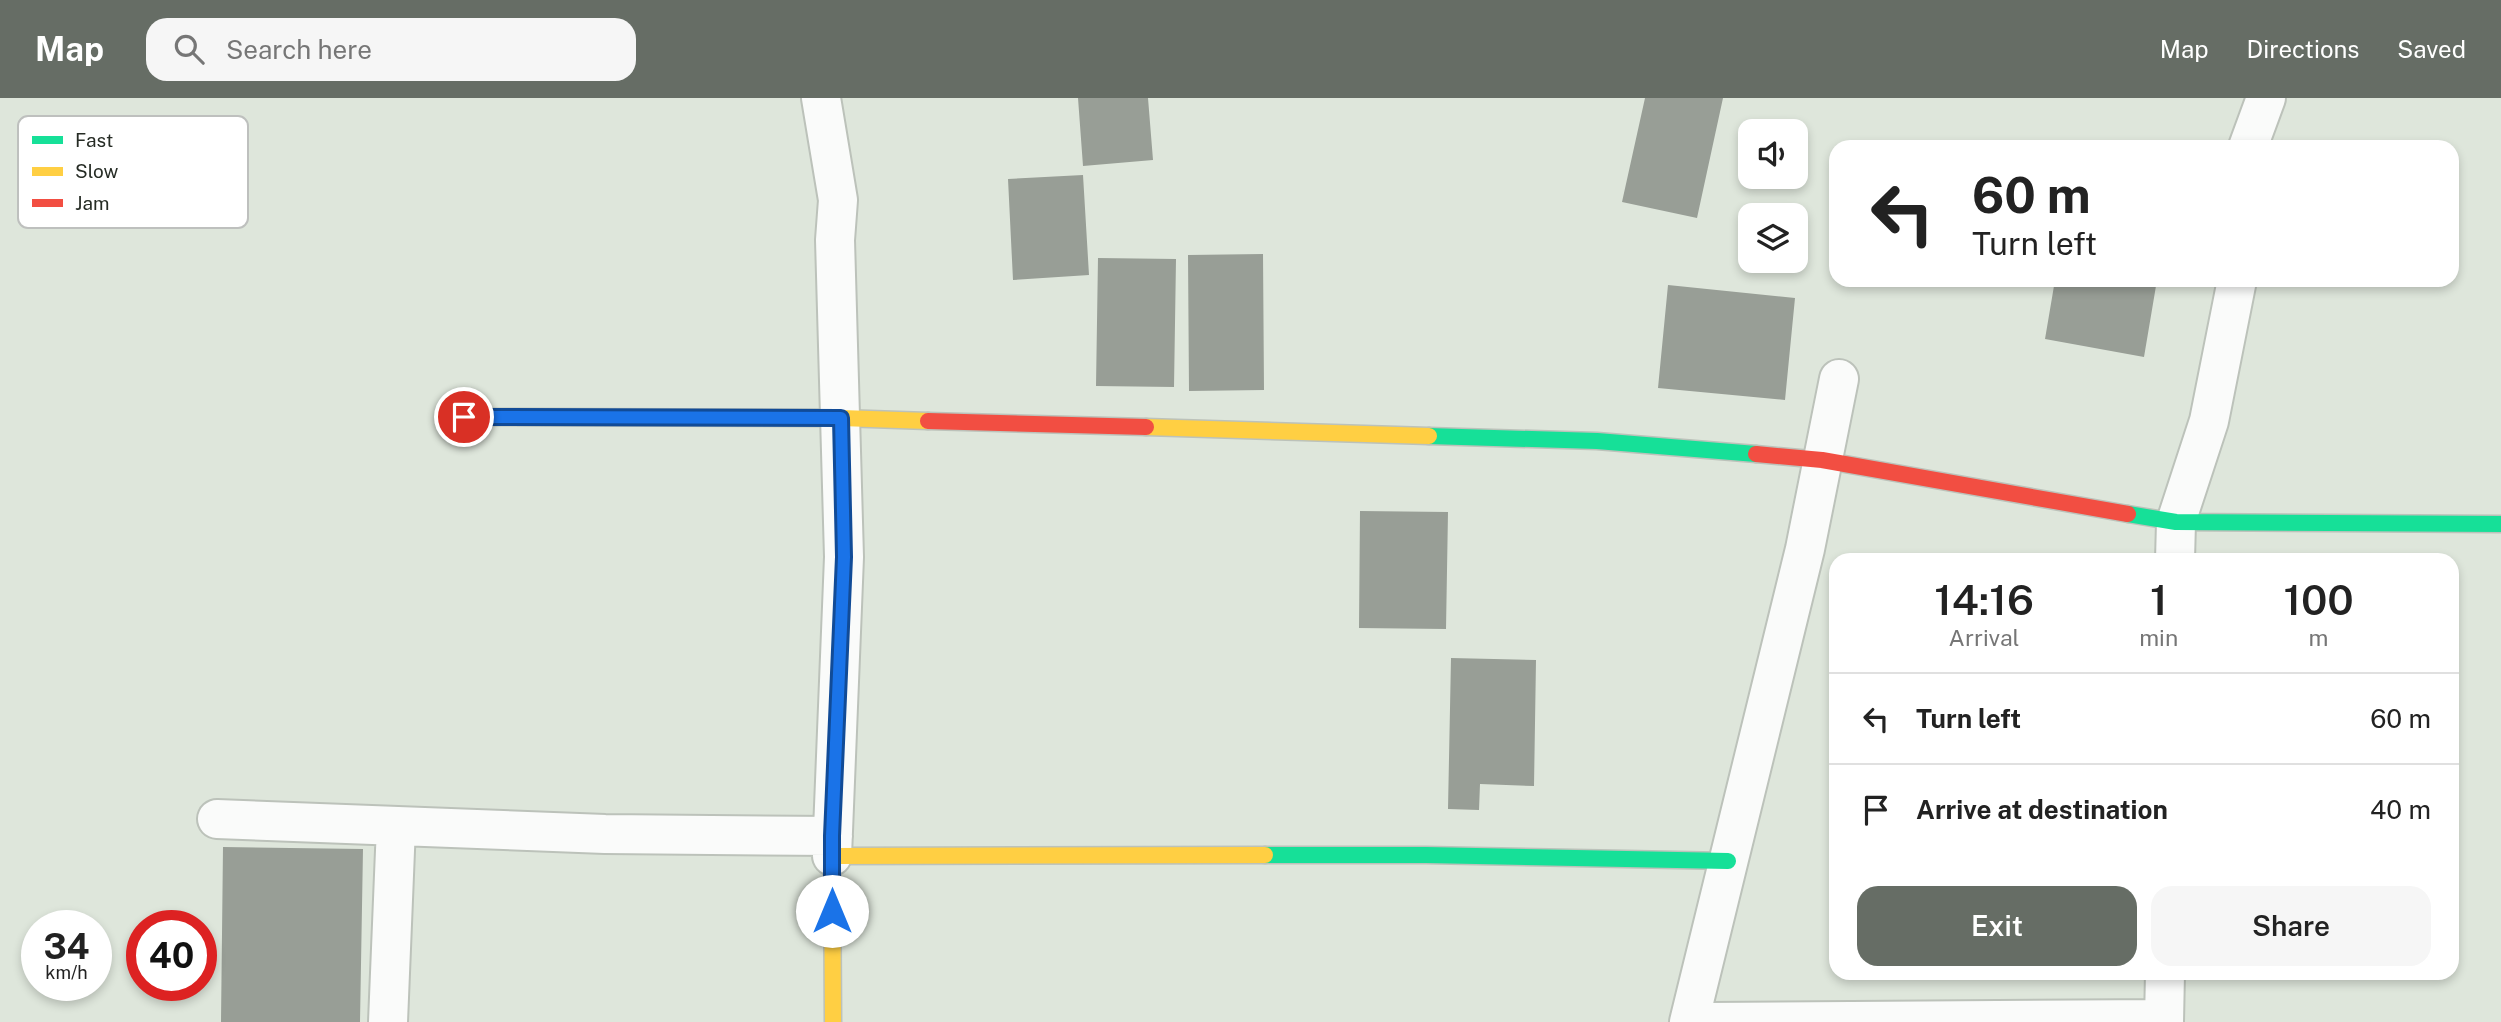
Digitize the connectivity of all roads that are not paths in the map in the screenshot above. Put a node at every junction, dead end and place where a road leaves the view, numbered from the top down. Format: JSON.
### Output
{"nodes":[{"id":1,"x":821,"y":98,"type":"edge"},
{"id":2,"x":2266,"y":98,"type":"edge"},
{"id":3,"x":2251,"y":140,"type":"edge"},
{"id":4,"x":2236,"y":287,"type":"edge"},
{"id":5,"x":1839,"y":379,"type":"dead end"},
{"id":6,"x":464,"y":417,"type":"dead end"},
{"id":7,"x":841,"y":418,"type":"junction"},
{"id":8,"x":1822,"y":460,"type":"junction"},
{"id":9,"x":2176,"y":522,"type":"junction"},
{"id":10,"x":2501,"y":524,"type":"edge"},
{"id":11,"x":2175,"y":553,"type":"edge"},
{"id":12,"x":217,"y":819,"type":"dead end"},
{"id":13,"x":396,"y":825,"type":"junction"},
{"id":14,"x":832,"y":846,"type":"junction"},
{"id":15,"x":1728,"y":861,"type":"junction"},
{"id":16,"x":2165,"y":980,"type":"edge"},
{"id":17,"x":2163,"y":1021,"type":"edge"},
{"id":18,"x":388,"y":1022,"type":"edge"},
{"id":19,"x":833,"y":1022,"type":"edge"},
{"id":20,"x":1689,"y":1022,"type":"edge"},
{"id":21,"x":1709,"y":1022,"type":"edge"}],
"edges":[{"from":1,"to":7,"type":"street"},
{"from":2,"to":3,"type":"street"},
{"from":4,"to":9,"type":"street"},
{"from":5,"to":8,"type":"street"},
{"from":6,"to":7,"type":"street"},
{"from":7,"to":8,"type":"street"},
{"from":7,"to":14,"type":"street"},
{"from":8,"to":9,"type":"street"},
{"from":8,"to":15,"type":"street"},
{"from":9,"to":10,"type":"street"},
{"from":9,"to":11,"type":"street"},
{"from":12,"to":13,"type":"street"},
{"from":13,"to":14,"type":"street"},
{"from":13,"to":18,"type":"street"},
{"from":14,"to":15,"type":"street"},
{"from":14,"to":19,"type":"street"},
{"from":15,"to":20,"type":"street"},
{"from":16,"to":17,"type":"street"},
{"from":17,"to":21,"type":"street"}]}
